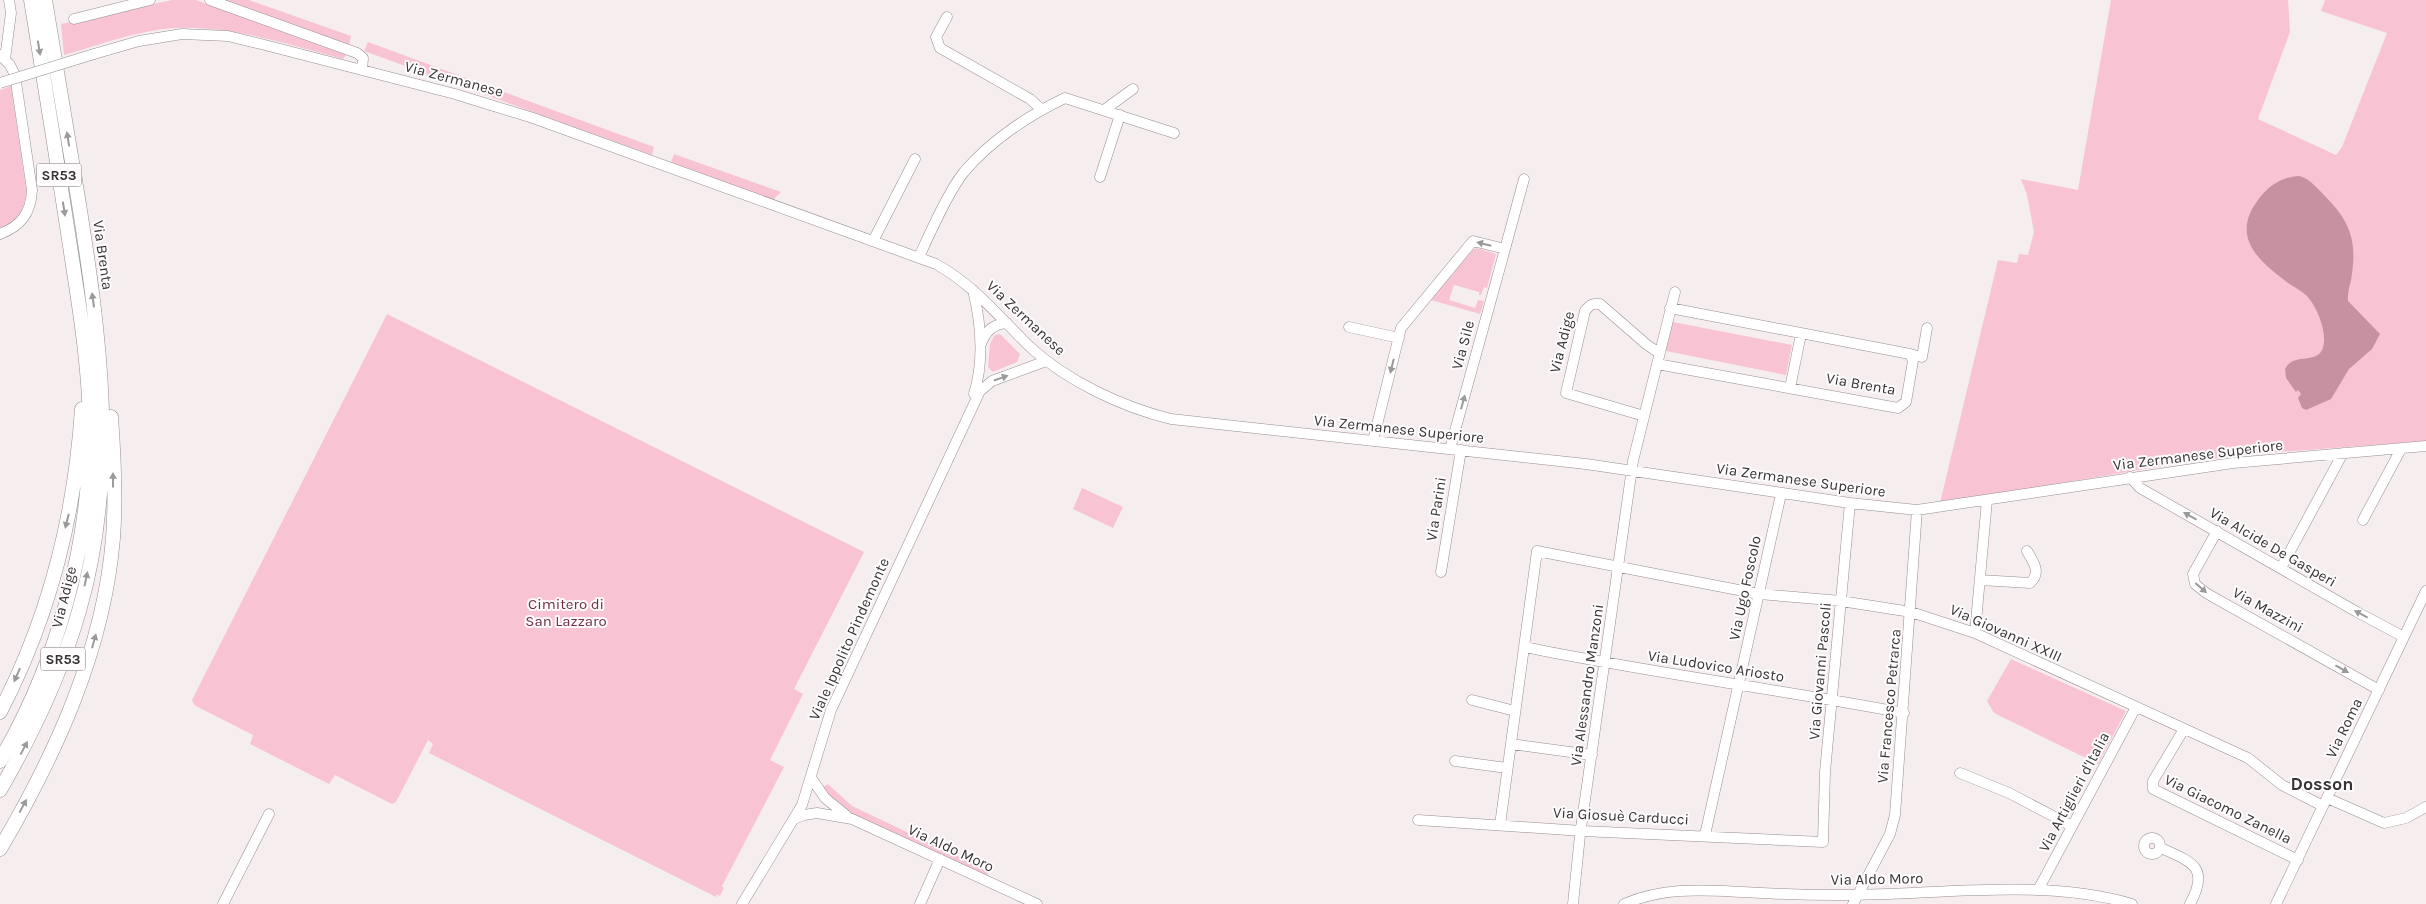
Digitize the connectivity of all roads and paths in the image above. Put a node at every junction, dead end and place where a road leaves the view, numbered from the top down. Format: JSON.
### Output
{"nodes":[{"id":1,"x":9,"y":0,"type":"edge"},
{"id":2,"x":31,"y":0,"type":"edge"},
{"id":3,"x":45,"y":0,"type":"edge"},
{"id":4,"x":150,"y":0,"type":"edge"},
{"id":5,"x":210,"y":0,"type":"edge"},
{"id":6,"x":947,"y":17,"type":"dead end"},
{"id":7,"x":74,"y":19,"type":"dead end"},
{"id":8,"x":352,"y":51,"type":"junction"},
{"id":9,"x":2,"y":57,"type":"edge"},
{"id":10,"x":349,"y":66,"type":"junction"},
{"id":11,"x":362,"y":70,"type":"junction"},
{"id":12,"x":0,"y":83,"type":"edge"},
{"id":13,"x":1133,"y":89,"type":"dead end"},
{"id":14,"x":1041,"y":109,"type":"junction"},
{"id":15,"x":1104,"y":110,"type":"junction"},
{"id":16,"x":1120,"y":116,"type":"junction"},
{"id":17,"x":1174,"y":132,"type":"dead end"},
{"id":18,"x":915,"y":158,"type":"dead end"},
{"id":19,"x":1100,"y":177,"type":"dead end"},
{"id":20,"x":1524,"y":179,"type":"dead end"},
{"id":21,"x":0,"y":234,"type":"edge"},
{"id":22,"x":874,"y":241,"type":"junction"},
{"id":23,"x":1505,"y":250,"type":"junction"},
{"id":24,"x":918,"y":257,"type":"junction"},
{"id":25,"x":972,"y":289,"type":"junction"},
{"id":26,"x":1674,"y":292,"type":"dead end"},
{"id":27,"x":1670,"y":308,"type":"junction"},
{"id":28,"x":1007,"y":323,"type":"junction"},
{"id":29,"x":1349,"y":327,"type":"dead end"},
{"id":30,"x":1926,"y":328,"type":"dead end"},
{"id":31,"x":1801,"y":334,"type":"junction"},
{"id":32,"x":1399,"y":338,"type":"junction"},
{"id":33,"x":100,"y":348,"type":"junction"},
{"id":34,"x":980,"y":349,"type":"junction"},
{"id":35,"x":85,"y":351,"type":"junction"},
{"id":36,"x":1659,"y":352,"type":"junction"},
{"id":37,"x":1910,"y":354,"type":"junction"},
{"id":38,"x":1046,"y":361,"type":"junction"},
{"id":39,"x":1657,"y":364,"type":"junction"},
{"id":40,"x":1790,"y":388,"type":"junction"},
{"id":41,"x":969,"y":411,"type":"junction"},
{"id":42,"x":1644,"y":416,"type":"junction"},
{"id":43,"x":1171,"y":419,"type":"joint"},
{"id":44,"x":1373,"y":441,"type":"junction"},
{"id":45,"x":2426,"y":446,"type":"edge"},
{"id":46,"x":1450,"y":449,"type":"junction"},
{"id":47,"x":2401,"y":449,"type":"junction"},
{"id":48,"x":1461,"y":450,"type":"junction"},
{"id":49,"x":2343,"y":453,"type":"junction"},
{"id":50,"x":1632,"y":470,"type":"junction"},
{"id":51,"x":2130,"y":478,"type":"junction"},
{"id":52,"x":1782,"y":494,"type":"junction"},
{"id":53,"x":1987,"y":500,"type":"junction"},
{"id":54,"x":1850,"y":503,"type":"junction"},
{"id":55,"x":1917,"y":510,"type":"junction"},
{"id":56,"x":90,"y":516,"type":"junction"},
{"id":57,"x":2362,"y":520,"type":"dead end"},
{"id":58,"x":2217,"y":532,"type":"junction"},
{"id":59,"x":2027,"y":551,"type":"dead end"},
{"id":60,"x":1619,"y":566,"type":"junction"},
{"id":61,"x":2280,"y":568,"type":"junction"},
{"id":62,"x":1440,"y":572,"type":"dead end"},
{"id":63,"x":1980,"y":580,"type":"junction"},
{"id":64,"x":2426,"y":591,"type":"edge"},
{"id":65,"x":1759,"y":594,"type":"junction"},
{"id":66,"x":1841,"y":601,"type":"junction"},
{"id":67,"x":2422,"y":608,"type":"edge"},
{"id":68,"x":1911,"y":612,"type":"junction"},
{"id":69,"x":1975,"y":633,"type":"junction"},
{"id":70,"x":2404,"y":636,"type":"junction"},
{"id":71,"x":1524,"y":647,"type":"junction"},
{"id":72,"x":1604,"y":663,"type":"junction"},
{"id":73,"x":1740,"y":685,"type":"junction"},
{"id":74,"x":2379,"y":690,"type":"junction"},
{"id":75,"x":1832,"y":699,"type":"junction"},
{"id":76,"x":1472,"y":700,"type":"dead end"},
{"id":77,"x":2136,"y":708,"type":"junction"},
{"id":78,"x":1515,"y":711,"type":"junction"},
{"id":79,"x":0,"y":712,"type":"edge"},
{"id":80,"x":1904,"y":713,"type":"junction"},
{"id":81,"x":2184,"y":729,"type":"junction"},
{"id":82,"x":1511,"y":744,"type":"junction"},
{"id":83,"x":1592,"y":755,"type":"junction"},
{"id":84,"x":0,"y":761,"type":"edge"},
{"id":85,"x":1455,"y":761,"type":"dead end"},
{"id":86,"x":1508,"y":768,"type":"junction"},
{"id":87,"x":1960,"y":773,"type":"dead end"},
{"id":88,"x":812,"y":779,"type":"junction"},
{"id":89,"x":0,"y":790,"type":"edge"},
{"id":90,"x":825,"y":798,"type":"junction"},
{"id":91,"x":805,"y":799,"type":"junction"},
{"id":92,"x":2325,"y":802,"type":"junction"},
{"id":93,"x":2426,"y":807,"type":"edge"},
{"id":94,"x":817,"y":813,"type":"junction"},
{"id":95,"x":269,"y":814,"type":"dead end"},
{"id":96,"x":794,"y":819,"type":"junction"},
{"id":97,"x":852,"y":819,"type":"junction"},
{"id":98,"x":1418,"y":820,"type":"dead end"},
{"id":99,"x":1500,"y":825,"type":"junction"},
{"id":100,"x":2072,"y":826,"type":"junction"},
{"id":101,"x":1582,"y":830,"type":"junction"},
{"id":102,"x":1705,"y":835,"type":"junction"},
{"id":103,"x":1823,"y":842,"type":"joint"},
{"id":104,"x":2161,"y":848,"type":"dead end"},
{"id":105,"x":0,"y":849,"type":"edge"},
{"id":106,"x":940,"y":859,"type":"junction"},
{"id":107,"x":2298,"y":860,"type":"junction"},
{"id":108,"x":2038,"y":890,"type":"junction"},
{"id":109,"x":1920,"y":899,"type":"edge"},
{"id":110,"x":1855,"y":900,"type":"edge"},
{"id":111,"x":223,"y":904,"type":"edge"},
{"id":112,"x":742,"y":904,"type":"edge"},
{"id":113,"x":920,"y":904,"type":"edge"},
{"id":114,"x":1037,"y":904,"type":"edge"},
{"id":115,"x":1572,"y":904,"type":"edge"},
{"id":116,"x":1624,"y":904,"type":"edge"},
{"id":117,"x":2132,"y":904,"type":"edge"},
{"id":118,"x":2190,"y":904,"type":"edge"},
{"id":119,"x":2276,"y":904,"type":"edge"}],
"edges":[{"from":1,"to":9,"type":"street"},
{"from":2,"to":35,"type":"highway","name":"Via Brenta","number":"SR53","one_way":true},
{"from":33,"to":3,"type":"highway","name":"Via Brenta","number":"SR53","one_way":true},
{"from":4,"to":7,"type":"street"},
{"from":5,"to":8,"type":"street"},
{"from":6,"to":14,"type":"street"},
{"from":8,"to":10,"type":"street"},
{"from":8,"to":11,"type":"street"},
{"from":9,"to":21,"type":"street"},
{"from":10,"to":11,"type":"street","name":"Via Zermanese"},
{"from":10,"to":12,"type":"street","name":"Via Zermanese","bridge":true},
{"from":11,"to":22,"type":"street","name":"Via Zermanese"},
{"from":13,"to":15,"type":"street"},
{"from":14,"to":15,"type":"street"},
{"from":14,"to":24,"type":"street"},
{"from":15,"to":16,"type":"street"},
{"from":16,"to":17,"type":"street"},
{"from":16,"to":19,"type":"street"},
{"from":18,"to":22,"type":"street"},
{"from":20,"to":23,"type":"street","name":"Via Sile"},
{"from":22,"to":24,"type":"street","name":"Via Zermanese"},
{"from":23,"to":32,"type":"street","one_way":true},
{"from":46,"to":23,"type":"street","name":"Via Sile","one_way":true},
{"from":24,"to":25,"type":"street","name":"Via Zermanese"},
{"from":25,"to":28,"type":"street","name":"Via Zermanese"},
{"from":25,"to":34,"type":"street","name":"Viale Ippolito Pindemonte"},
{"from":26,"to":27,"type":"street"},
{"from":27,"to":31,"type":"street"},
{"from":27,"to":36,"type":"street"},
{"from":28,"to":34,"type":"street","name":"Viale Ippolito Pindemonte"},
{"from":28,"to":38,"type":"street","name":"Via Zermanese"},
{"from":29,"to":32,"type":"street"},
{"from":30,"to":37,"type":"street"},
{"from":31,"to":37,"type":"street"},
{"from":31,"to":40,"type":"street"},
{"from":32,"to":44,"type":"street","one_way":true},
{"from":33,"to":56,"type":"highway","name":"Via Brenta","number":"SR53"},
{"from":105,"to":33,"type":"highway","one_way":true},
{"from":34,"to":41,"type":"street","name":"Viale Ippolito Pindemonte"},
{"from":35,"to":56,"type":"highway","name":"Via Brenta","number":"SR53"},
{"from":35,"to":79,"type":"highway","one_way":true},
{"from":36,"to":39,"type":"street"},
{"from":36,"to":42,"type":"street","name":"Via Adige"},
{"from":37,"to":40,"type":"street","name":"Via Brenta"},
{"from":41,"to":38,"type":"street","name":"Viale Ippolito Pindemonte","one_way":true},
{"from":38,"to":43,"type":"street","name":"Via Zermanese"},
{"from":39,"to":40,"type":"street","name":"Via Brenta"},
{"from":39,"to":42,"type":"street"},
{"from":41,"to":88,"type":"street","name":"Viale Ippolito Pindemonte"},
{"from":42,"to":50,"type":"street"},
{"from":43,"to":44,"type":"street","name":"Via Zermanese Superiore"},
{"from":44,"to":46,"type":"street","name":"Via Zermanese Superiore"},
{"from":45,"to":47,"type":"street","name":"Via Zermanese Superiore"},
{"from":46,"to":48,"type":"street","name":"Via Zermanese Superiore"},
{"from":47,"to":49,"type":"street","name":"Via Zermanese Superiore"},
{"from":47,"to":57,"type":"street"},
{"from":48,"to":50,"type":"street","name":"Via Zermanese Superiore"},
{"from":48,"to":62,"type":"street","name":"Via Parini"},
{"from":49,"to":51,"type":"street","name":"Via Zermanese Superiore"},
{"from":49,"to":61,"type":"street"},
{"from":50,"to":52,"type":"street","name":"Via Zermanese Superiore"},
{"from":50,"to":60,"type":"street","name":"Via Alessandro Manzoni"},
{"from":51,"to":53,"type":"street","name":"Via Zermanese Superiore"},
{"from":58,"to":51,"type":"street","name":"Via Alcide De Gasperi","one_way":true},
{"from":52,"to":54,"type":"street","name":"Via Zermanese Superiore"},
{"from":52,"to":65,"type":"street","name":"Via Ugo Foscolo"},
{"from":53,"to":55,"type":"street","name":"Via Zermanese Superiore"},
{"from":53,"to":63,"type":"street"},
{"from":54,"to":55,"type":"street","name":"Via Zermanese Superiore"},
{"from":54,"to":66,"type":"street","name":"Via Giovanni Pascoli"},
{"from":55,"to":68,"type":"street","name":"Via Francesco Petrarca"},
{"from":56,"to":84,"type":"highway","name":"Via Adige","number":"SR53"},
{"from":89,"to":56,"type":"highway","name":"Via Adige","number":"SR53","one_way":true},
{"from":58,"to":61,"type":"street","name":"Via Alcide De Gasperi"},
{"from":58,"to":74,"type":"street","name":"Via Mazzini","one_way":true},
{"from":59,"to":63,"type":"street"},
{"from":60,"to":65,"type":"street","name":"Via Giovanni XXIII"},
{"from":60,"to":71,"type":"street","name":"Via Giovanni XXIII"},
{"from":60,"to":72,"type":"street","name":"Via Alessandro Manzoni"},
{"from":70,"to":61,"type":"street","name":"Via Alcide De Gasperi","one_way":true},
{"from":63,"to":69,"type":"street"},
{"from":64,"to":67,"type":"street","name":"Via Roma"},
{"from":65,"to":66,"type":"street","name":"Via Giovanni XXIII"},
{"from":65,"to":73,"type":"street","name":"Via Ugo Foscolo"},
{"from":66,"to":68,"type":"street","name":"Via Giovanni XXIII"},
{"from":66,"to":75,"type":"street","name":"Via Giovanni Pascoli"},
{"from":67,"to":70,"type":"street","name":"Via Roma"},
{"from":68,"to":69,"type":"street","name":"Via Giovanni XXIII"},
{"from":68,"to":80,"type":"street","name":"Via Francesco Petrarca"},
{"from":69,"to":77,"type":"street","name":"Via Giovanni XXIII"},
{"from":70,"to":74,"type":"street","name":"Via Roma"},
{"from":71,"to":72,"type":"street","name":"Via Ludovico Ariosto"},
{"from":71,"to":78,"type":"street"},
{"from":72,"to":73,"type":"street","name":"Via Ludovico Ariosto"},
{"from":72,"to":83,"type":"street","name":"Via Alessandro Manzoni"},
{"from":73,"to":75,"type":"street","name":"Via Ludovico Ariosto"},
{"from":73,"to":102,"type":"street","name":"Via Ugo Foscolo"},
{"from":74,"to":92,"type":"street","name":"Via Roma"},
{"from":75,"to":80,"type":"street","name":"Via Ludovico Ariosto"},
{"from":75,"to":103,"type":"street","name":"Via Giovanni Pascoli"},
{"from":76,"to":78,"type":"street"},
{"from":77,"to":81,"type":"street","name":"Via Giovanni XXIII"},
{"from":77,"to":100,"type":"street","name":"Via Artiglieri d'Italia"},
{"from":78,"to":82,"type":"street"},
{"from":80,"to":110,"type":"street","name":"Via Francesco Petrarca"},
{"from":81,"to":92,"type":"street","name":"Via Giovanni XXIII"},
{"from":81,"to":107,"type":"street","name":"Via Giacomo Zanella"},
{"from":82,"to":83,"type":"street"},
{"from":82,"to":86,"type":"street"},
{"from":83,"to":101,"type":"street","name":"Via Alessandro Manzoni"},
{"from":85,"to":86,"type":"street"},
{"from":86,"to":99,"type":"street"},
{"from":87,"to":100,"type":"street"},
{"from":88,"to":90,"type":"street"},
{"from":88,"to":91,"type":"street","name":"Viale Ippolito Pindemonte"},
{"from":90,"to":91,"type":"street"},
{"from":90,"to":97,"type":"street"},
{"from":91,"to":94,"type":"street"},
{"from":91,"to":96,"type":"street","name":"Viale Ippolito Pindemonte"},
{"from":92,"to":93,"type":"street","name":"Via Giovanni XXIII"},
{"from":92,"to":107,"type":"street","name":"Via Roma"},
{"from":94,"to":96,"type":"street"},
{"from":94,"to":97,"type":"street"},
{"from":95,"to":111,"type":"street"},
{"from":96,"to":112,"type":"street","name":"Viale Ippolito Pindemonte"},
{"from":97,"to":106,"type":"street","name":"Via Aldo Moro"},
{"from":98,"to":99,"type":"street","name":"Via Giosuè Carducci"},
{"from":99,"to":101,"type":"street","name":"Via Giosuè Carducci"},
{"from":100,"to":108,"type":"street","name":"Via Artiglieri d'Italia"},
{"from":101,"to":102,"type":"street","name":"Via Giosuè Carducci"},
{"from":101,"to":115,"type":"street","name":"Via Alessandro Manzoni"},
{"from":102,"to":103,"type":"street","name":"Via Giosuè Carducci"},
{"from":104,"to":118,"type":"street"},
{"from":106,"to":113,"type":"street"},
{"from":106,"to":114,"type":"street","name":"Via Aldo Moro"},
{"from":107,"to":119,"type":"street","name":"Via Roma"},
{"from":108,"to":109,"type":"street","name":"Via Aldo Moro"},
{"from":108,"to":117,"type":"street","name":"Via Aldo Moro"},
{"from":109,"to":110,"type":"street","name":"Via Aldo Moro"},
{"from":110,"to":116,"type":"street","name":"Via Aldo Moro"}]}
